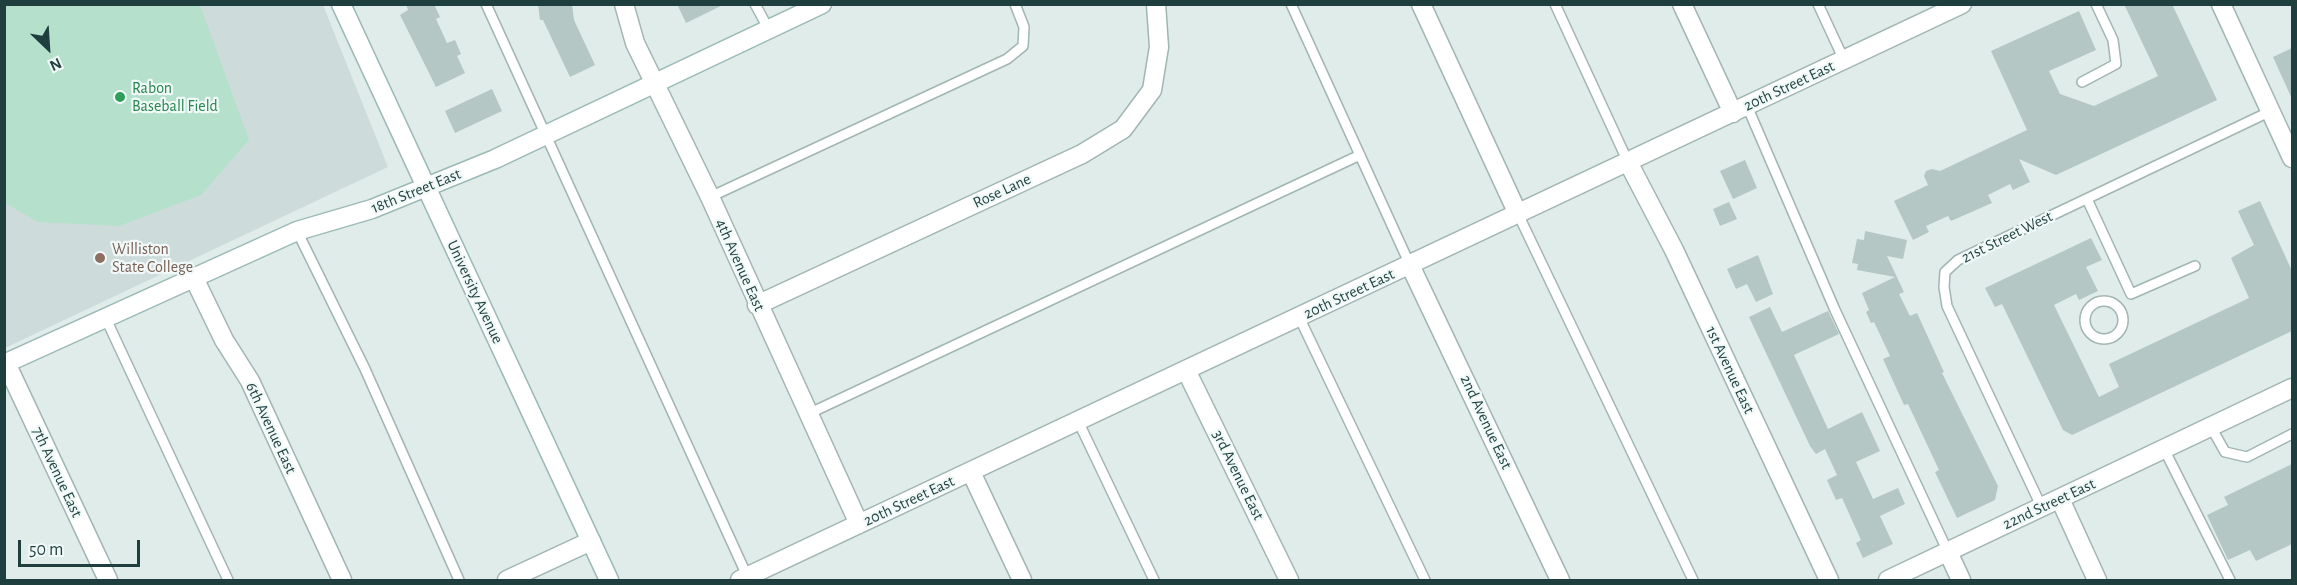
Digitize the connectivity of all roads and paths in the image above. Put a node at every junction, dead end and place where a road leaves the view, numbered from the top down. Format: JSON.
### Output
{"nodes":[{"id":1,"x":341,"y":4,"type":"edge"},
{"id":2,"x":486,"y":4,"type":"edge"},
{"id":3,"x":624,"y":4,"type":"edge"},
{"id":4,"x":755,"y":4,"type":"edge"},
{"id":5,"x":822,"y":4,"type":"edge"},
{"id":6,"x":1015,"y":4,"type":"edge"},
{"id":7,"x":1155,"y":4,"type":"edge"},
{"id":8,"x":1292,"y":4,"type":"edge"},
{"id":9,"x":1421,"y":4,"type":"edge"},
{"id":10,"x":1555,"y":4,"type":"edge"},
{"id":11,"x":1682,"y":4,"type":"edge"},
{"id":12,"x":1818,"y":4,"type":"edge"},
{"id":13,"x":2096,"y":4,"type":"edge"},
{"id":14,"x":2221,"y":4,"type":"edge"},
{"id":15,"x":1959,"y":5,"type":"edge"},
{"id":16,"x":769,"y":30,"type":"junction"},
{"id":17,"x":1844,"y":60,"type":"junction"},
{"id":18,"x":2082,"y":82,"type":"dead end"},
{"id":19,"x":655,"y":84,"type":"junction"},
{"id":20,"x":1740,"y":109,"type":"junction"},
{"id":21,"x":2271,"y":111,"type":"junction"},
{"id":22,"x":546,"y":135,"type":"junction"},
{"id":23,"x":1360,"y":155,"type":"junction"},
{"id":24,"x":2292,"y":158,"type":"edge"},
{"id":25,"x":1628,"y":162,"type":"junction"},
{"id":26,"x":426,"y":187,"type":"junction"},
{"id":27,"x":710,"y":197,"type":"junction"},
{"id":28,"x":2087,"y":199,"type":"junction"},
{"id":29,"x":1518,"y":214,"type":"junction"},
{"id":30,"x":297,"y":231,"type":"junction"},
{"id":31,"x":1410,"y":265,"type":"junction"},
{"id":32,"x":2195,"y":266,"type":"dead end"},
{"id":33,"x":194,"y":278,"type":"junction"},
{"id":34,"x":2131,"y":294,"type":"junction"},
{"id":35,"x":2114,"y":303,"type":"junction"},
{"id":36,"x":757,"y":305,"type":"junction"},
{"id":37,"x":1299,"y":317,"type":"junction"},
{"id":38,"x":106,"y":319,"type":"junction"},
{"id":39,"x":5,"y":364,"type":"edge"},
{"id":40,"x":1186,"y":370,"type":"junction"},
{"id":41,"x":2292,"y":388,"type":"edge"},
{"id":42,"x":808,"y":414,"type":"junction"},
{"id":43,"x":1078,"y":421,"type":"junction"},
{"id":44,"x":2211,"y":427,"type":"junction"},
{"id":45,"x":2292,"y":434,"type":"edge"},
{"id":46,"x":2164,"y":449,"type":"junction"},
{"id":47,"x":971,"y":472,"type":"junction"},
{"id":48,"x":2060,"y":499,"type":"junction"},
{"id":49,"x":2042,"y":508,"type":"junction"},
{"id":50,"x":859,"y":524,"type":"junction"},
{"id":51,"x":591,"y":541,"type":"junction"},
{"id":52,"x":1948,"y":552,"type":"junction"},
{"id":53,"x":746,"y":579,"type":"edge"},
{"id":54,"x":108,"y":580,"type":"edge"},
{"id":55,"x":228,"y":580,"type":"edge"},
{"id":56,"x":342,"y":580,"type":"edge"},
{"id":57,"x":459,"y":580,"type":"edge"},
{"id":58,"x":507,"y":580,"type":"edge"},
{"id":59,"x":609,"y":580,"type":"edge"},
{"id":60,"x":1022,"y":580,"type":"edge"},
{"id":61,"x":1154,"y":580,"type":"edge"},
{"id":62,"x":1289,"y":580,"type":"edge"},
{"id":63,"x":1425,"y":580,"type":"edge"},
{"id":64,"x":1560,"y":580,"type":"edge"},
{"id":65,"x":1694,"y":580,"type":"edge"},
{"id":66,"x":1829,"y":580,"type":"edge"},
{"id":67,"x":1888,"y":580,"type":"edge"},
{"id":68,"x":1961,"y":580,"type":"edge"},
{"id":69,"x":2097,"y":580,"type":"edge"},
{"id":70,"x":2230,"y":580,"type":"edge"}],
"edges":[{"from":1,"to":26,"type":"street","name":"University Avenue"},
{"from":2,"to":22,"type":"lane"},
{"from":3,"to":19,"type":"street","name":"4th Avenue East"},
{"from":4,"to":16,"type":"lane"},
{"from":5,"to":16,"type":"street","name":"18th Street East"},
{"from":6,"to":27,"type":"lane"},
{"from":7,"to":36,"type":"street","name":"Rose Lane"},
{"from":8,"to":23,"type":"lane"},
{"from":9,"to":29,"type":"street"},
{"from":10,"to":25,"type":"lane"},
{"from":11,"to":20,"type":"street"},
{"from":12,"to":17,"type":"lane"},
{"from":13,"to":18,"type":"lane"},
{"from":14,"to":21,"type":"street"},
{"from":15,"to":17,"type":"street","name":"20th Street East"},
{"from":16,"to":19,"type":"street","name":"18th Street East"},
{"from":17,"to":20,"type":"street","name":"20th Street East"},
{"from":19,"to":22,"type":"street","name":"18th Street East"},
{"from":19,"to":27,"type":"street","name":"4th Avenue East"},
{"from":20,"to":25,"type":"street","name":"20th Street East"},
{"from":20,"to":52,"type":"lane"},
{"from":21,"to":24,"type":"street"},
{"from":21,"to":28,"type":"lane","name":"21st Street West"},
{"from":22,"to":26,"type":"street","name":"18th Street East"},
{"from":22,"to":53,"type":"lane"},
{"from":23,"to":31,"type":"lane"},
{"from":23,"to":42,"type":"lane"},
{"from":25,"to":29,"type":"street","name":"20th Street East"},
{"from":25,"to":66,"type":"street","name":"1st Avenue East"},
{"from":26,"to":30,"type":"street","name":"18th Street East"},
{"from":26,"to":51,"type":"street","name":"University Avenue"},
{"from":27,"to":36,"type":"street","name":"4th Avenue East"},
{"from":28,"to":34,"type":"lane"},
{"from":28,"to":49,"type":"lane","name":"21st Street West"},
{"from":29,"to":31,"type":"street","name":"20th Street East"},
{"from":29,"to":65,"type":"lane"},
{"from":30,"to":33,"type":"street","name":"18th Street East"},
{"from":30,"to":57,"type":"lane"},
{"from":31,"to":37,"type":"street","name":"20th Street East"},
{"from":31,"to":64,"type":"street","name":"2nd Avenue East"},
{"from":32,"to":34,"type":"lane"},
{"from":33,"to":38,"type":"street","name":"18th Street East"},
{"from":33,"to":56,"type":"street","name":"6th Avenue East"},
{"from":34,"to":35,"type":"lane"},
{"from":35,"to":35,"type":"lane"},
{"from":36,"to":42,"type":"street","name":"4th Avenue East"},
{"from":37,"to":40,"type":"street","name":"20th Street East"},
{"from":37,"to":63,"type":"lane"},
{"from":38,"to":39,"type":"street","name":"18th Street East"},
{"from":38,"to":55,"type":"lane"},
{"from":39,"to":54,"type":"street","name":"7th Avenue East"},
{"from":40,"to":43,"type":"street","name":"20th Street East"},
{"from":40,"to":62,"type":"street","name":"3rd Avenue East"},
{"from":41,"to":44,"type":"street","name":"22nd Street East"},
{"from":42,"to":50,"type":"street","name":"4th Avenue East"},
{"from":43,"to":47,"type":"street","name":"20th Street East"},
{"from":43,"to":61,"type":"lane"},
{"from":44,"to":45,"type":"lane"},
{"from":44,"to":46,"type":"street","name":"22nd Street East"},
{"from":46,"to":48,"type":"street","name":"22nd Street East"},
{"from":46,"to":70,"type":"lane"},
{"from":47,"to":50,"type":"street","name":"20th Street East"},
{"from":47,"to":60,"type":"street"},
{"from":48,"to":49,"type":"street","name":"22nd Street East"},
{"from":48,"to":69,"type":"street"},
{"from":49,"to":52,"type":"street","name":"22nd Street East"},
{"from":50,"to":53,"type":"street","name":"20th Street East"},
{"from":51,"to":58,"type":"street"},
{"from":51,"to":59,"type":"street","name":"University Avenue"},
{"from":52,"to":67,"type":"street","name":"22nd Street East"},
{"from":52,"to":68,"type":"street"}]}
